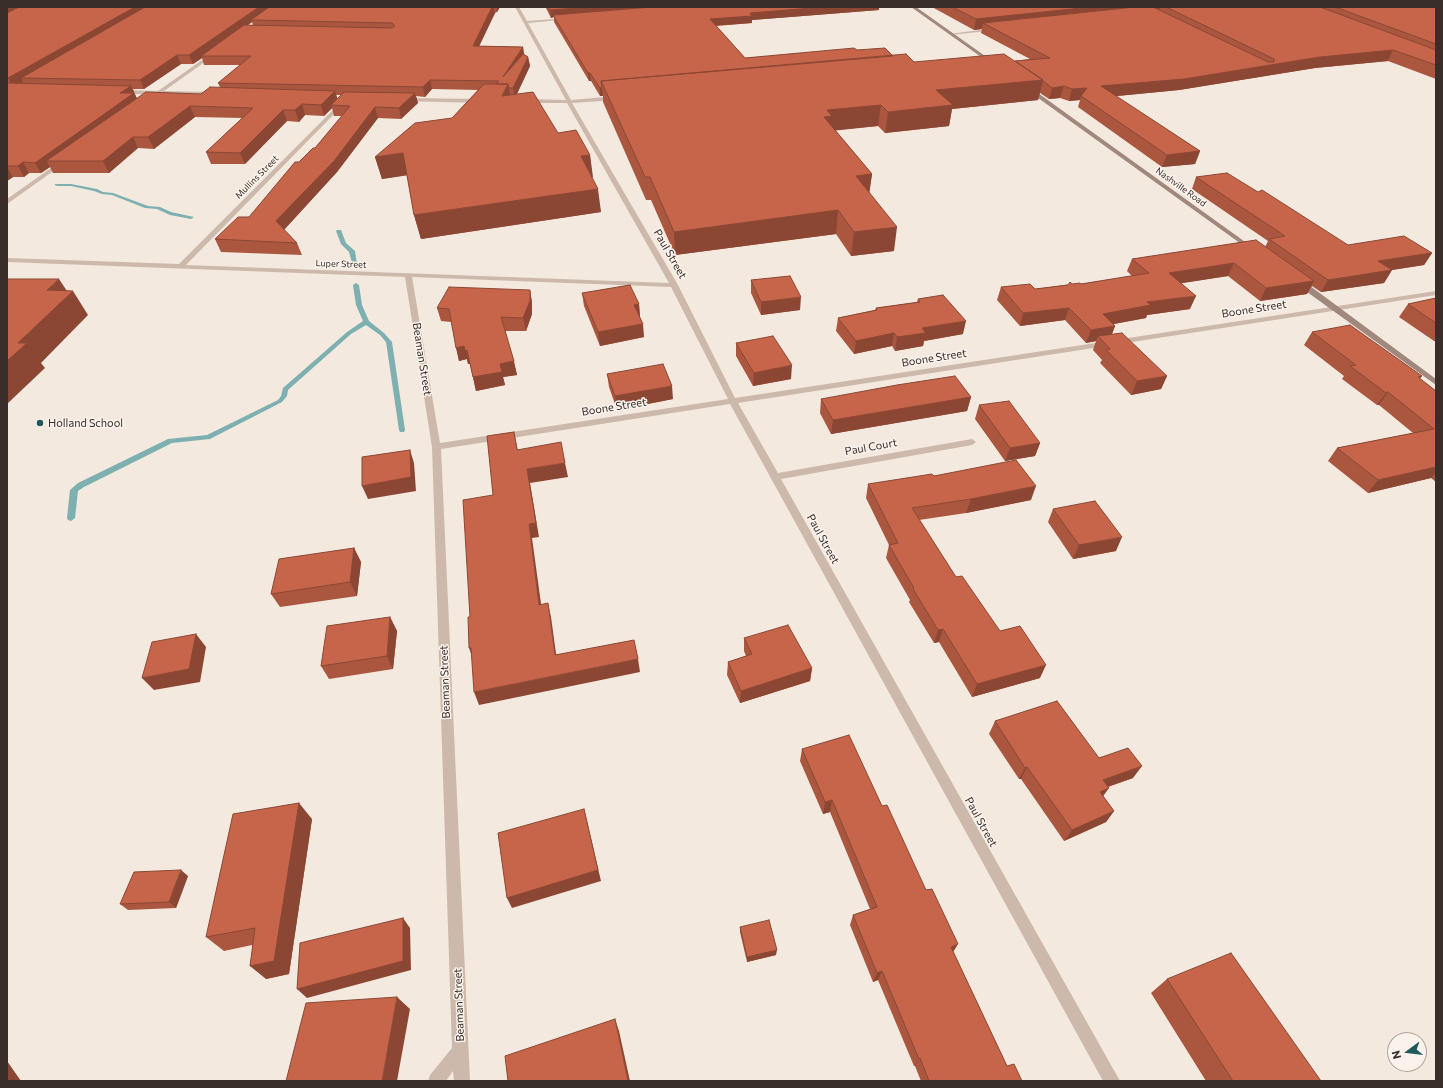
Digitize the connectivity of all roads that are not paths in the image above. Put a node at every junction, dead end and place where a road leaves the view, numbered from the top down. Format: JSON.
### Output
{"nodes":[{"id":1,"x":517,"y":7,"type":"edge"},
{"id":2,"x":913,"y":7,"type":"edge"},
{"id":3,"x":572,"y":18,"type":"edge"},
{"id":4,"x":525,"y":22,"type":"junction"},
{"id":5,"x":1001,"y":28,"type":"edge"},
{"id":6,"x":951,"y":34,"type":"junction"},
{"id":7,"x":222,"y":49,"type":"edge"},
{"id":8,"x":992,"y":63,"type":"junction"},
{"id":9,"x":985,"y":64,"type":"edge"},
{"id":10,"x":999,"y":67,"type":"edge"},
{"id":11,"x":1024,"y":85,"type":"edge"},
{"id":12,"x":113,"y":92,"type":"edge"},
{"id":13,"x":160,"y":93,"type":"junction"},
{"id":14,"x":222,"y":95,"type":"edge"},
{"id":15,"x":153,"y":97,"type":"edge"},
{"id":16,"x":624,"y":97,"type":"edge"},
{"id":17,"x":338,"y":98,"type":"edge"},
{"id":18,"x":402,"y":100,"type":"edge"},
{"id":19,"x":489,"y":101,"type":"edge"},
{"id":20,"x":521,"y":101,"type":"edge"},
{"id":21,"x":569,"y":102,"type":"junction"},
{"id":22,"x":70,"y":157,"type":"edge"},
{"id":23,"x":7,"y":202,"type":"edge"},
{"id":24,"x":1258,"y":253,"type":"edge"},
{"id":25,"x":7,"y":260,"type":"edge"},
{"id":26,"x":180,"y":267,"type":"junction"},
{"id":27,"x":408,"y":276,"type":"junction"},
{"id":28,"x":1290,"y":276,"type":"edge"},
{"id":29,"x":674,"y":285,"type":"junction"},
{"id":30,"x":1436,"y":293,"type":"edge"},
{"id":31,"x":1335,"y":308,"type":"junction"},
{"id":32,"x":1436,"y":383,"type":"edge"},
{"id":33,"x":732,"y":400,"type":"junction"},
{"id":34,"x":972,"y":442,"type":"dead end"},
{"id":35,"x":436,"y":447,"type":"junction"},
{"id":36,"x":774,"y":477,"type":"junction"},
{"id":37,"x":460,"y":1050,"type":"junction"},
{"id":38,"x":436,"y":1081,"type":"edge"},
{"id":39,"x":462,"y":1081,"type":"edge"},
{"id":40,"x":1112,"y":1081,"type":"edge"}],
"edges":[{"from":1,"to":4,"type":"street","name":"Paul Street"},
{"from":2,"to":6,"type":"main road"},
{"from":3,"to":4,"type":"street"},
{"from":4,"to":21,"type":"street","name":"Paul Street"},
{"from":5,"to":6,"type":"street"},
{"from":6,"to":8,"type":"main road"},
{"from":7,"to":13,"type":"street"},
{"from":8,"to":9,"type":"street"},
{"from":8,"to":10,"type":"main road"},
{"from":11,"to":24,"type":"main road","name":"Nashville Road"},
{"from":12,"to":13,"type":"street"},
{"from":13,"to":14,"type":"street"},
{"from":13,"to":15,"type":"street"},
{"from":16,"to":21,"type":"street"},
{"from":17,"to":26,"type":"street","name":"Mullins Street"},
{"from":18,"to":19,"type":"street"},
{"from":20,"to":21,"type":"street"},
{"from":21,"to":29,"type":"street","name":"Paul Street"},
{"from":22,"to":23,"type":"street"},
{"from":25,"to":26,"type":"street","name":"Luper Street"},
{"from":26,"to":27,"type":"street","name":"Luper Street"},
{"from":27,"to":29,"type":"street","name":"Luper Street"},
{"from":27,"to":35,"type":"street","name":"Beaman Street"},
{"from":28,"to":31,"type":"main road"},
{"from":29,"to":33,"type":"street","name":"Paul Street"},
{"from":30,"to":31,"type":"street","name":"Boone Street"},
{"from":31,"to":32,"type":"main road"},
{"from":31,"to":33,"type":"street","name":"Boone Street"},
{"from":33,"to":35,"type":"street","name":"Boone Street"},
{"from":33,"to":36,"type":"street","name":"Paul Street"},
{"from":34,"to":36,"type":"street","name":"Paul Court"},
{"from":35,"to":37,"type":"street","name":"Beaman Street"},
{"from":36,"to":40,"type":"street","name":"Paul Street"},
{"from":37,"to":38,"type":"street","name":"Beaman Street"},
{"from":37,"to":39,"type":"street"}]}
